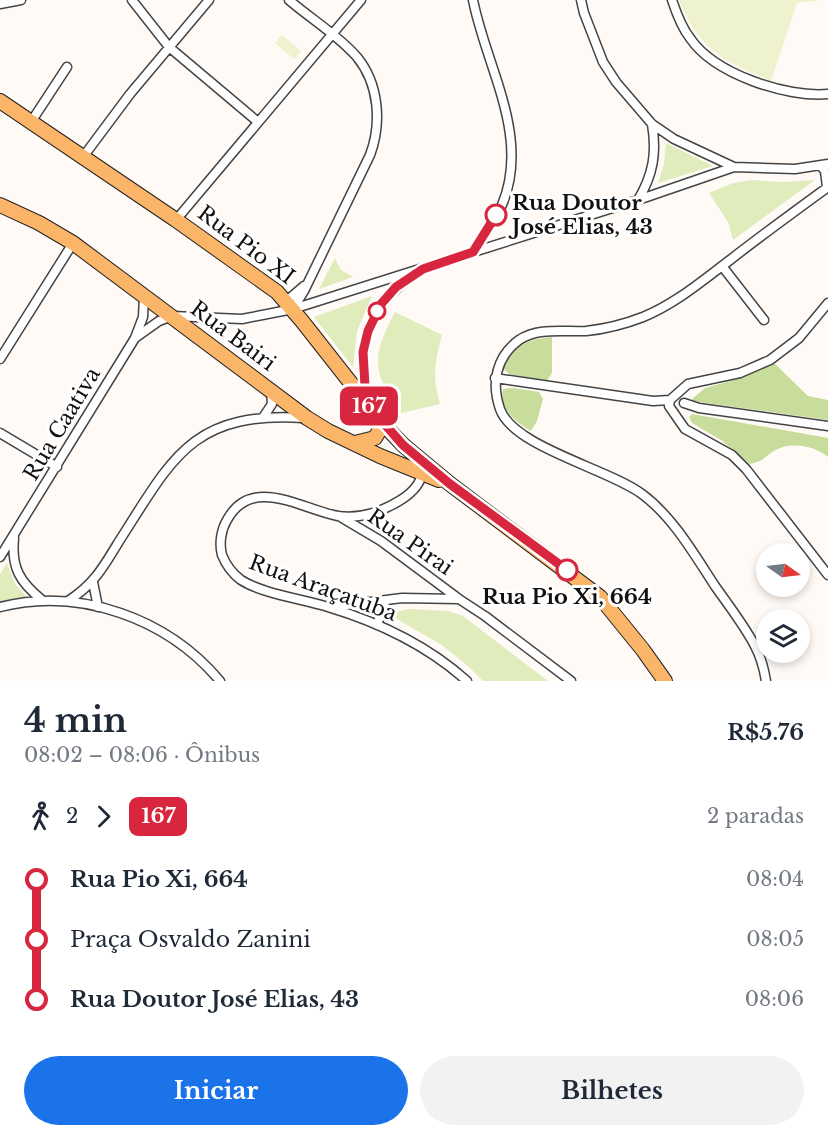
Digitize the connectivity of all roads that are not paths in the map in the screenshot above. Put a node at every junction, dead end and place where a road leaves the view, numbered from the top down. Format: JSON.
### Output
{"nodes":[{"id":1,"x":21,"y":0,"type":"edge"},
{"id":2,"x":132,"y":0,"type":"edge"},
{"id":3,"x":209,"y":0,"type":"edge"},
{"id":4,"x":289,"y":0,"type":"edge"},
{"id":5,"x":361,"y":0,"type":"edge"},
{"id":6,"x":474,"y":0,"type":"edge"},
{"id":7,"x":581,"y":0,"type":"edge"},
{"id":8,"x":672,"y":0,"type":"edge"},
{"id":9,"x":0,"y":3,"type":"edge"},
{"id":10,"x":332,"y":35,"type":"junction"},
{"id":11,"x":170,"y":47,"type":"junction"},
{"id":12,"x":67,"y":67,"type":"dead end"},
{"id":13,"x":828,"y":94,"type":"edge"},
{"id":14,"x":0,"y":101,"type":"edge"},
{"id":15,"x":31,"y":122,"type":"junction"},
{"id":16,"x":258,"y":122,"type":"junction"},
{"id":17,"x":652,"y":124,"type":"junction"},
{"id":18,"x":83,"y":157,"type":"junction"},
{"id":19,"x":824,"y":165,"type":"edge"},
{"id":20,"x":734,"y":167,"type":"junction"},
{"id":21,"x":827,"y":187,"type":"edge"},
{"id":22,"x":638,"y":200,"type":"junction"},
{"id":23,"x":0,"y":205,"type":"edge"},
{"id":24,"x":176,"y":220,"type":"junction"},
{"id":25,"x":73,"y":243,"type":"junction"},
{"id":26,"x":473,"y":252,"type":"junction"},
{"id":27,"x":722,"y":266,"type":"junction"},
{"id":28,"x":423,"y":269,"type":"junction"},
{"id":29,"x":309,"y":281,"type":"junction"},
{"id":30,"x":144,"y":296,"type":"junction"},
{"id":31,"x":828,"y":303,"type":"edge"},
{"id":32,"x":289,"y":304,"type":"junction"},
{"id":33,"x":172,"y":316,"type":"junction"},
{"id":34,"x":764,"y":320,"type":"dead end"},
{"id":35,"x":135,"y":338,"type":"junction"},
{"id":36,"x":0,"y":358,"type":"edge"},
{"id":37,"x":495,"y":378,"type":"junction"},
{"id":38,"x":271,"y":392,"type":"junction"},
{"id":39,"x":366,"y":403,"type":"junction"},
{"id":40,"x":676,"y":404,"type":"junction"},
{"id":41,"x":264,"y":416,"type":"junction"},
{"id":42,"x":307,"y":418,"type":"junction"},
{"id":43,"x":383,"y":424,"type":"junction"},
{"id":44,"x":827,"y":427,"type":"edge"},
{"id":45,"x":0,"y":433,"type":"edge"},
{"id":46,"x":355,"y":443,"type":"junction"},
{"id":47,"x":57,"y":467,"type":"junction"},
{"id":48,"x":419,"y":468,"type":"junction"},
{"id":49,"x":339,"y":516,"type":"junction"},
{"id":50,"x":15,"y":535,"type":"junction"},
{"id":51,"x":0,"y":557,"type":"edge"},
{"id":52,"x":828,"y":575,"type":"edge"},
{"id":53,"x":93,"y":582,"type":"junction"},
{"id":54,"x":459,"y":599,"type":"junction"},
{"id":55,"x":42,"y":600,"type":"junction"},
{"id":56,"x":386,"y":600,"type":"junction"},
{"id":57,"x":68,"y":601,"type":"junction"},
{"id":58,"x":0,"y":607,"type":"edge"},
{"id":59,"x":98,"y":607,"type":"junction"},
{"id":60,"x":328,"y":607,"type":"junction"},
{"id":61,"x":377,"y":625,"type":"junction"},
{"id":62,"x":220,"y":681,"type":"edge"},
{"id":63,"x":467,"y":681,"type":"edge"},
{"id":64,"x":571,"y":681,"type":"edge"},
{"id":65,"x":665,"y":681,"type":"edge"},
{"id":66,"x":766,"y":681,"type":"edge"}],
"edges":[{"from":1,"to":9,"type":"street"},
{"from":2,"to":11,"type":"street"},
{"from":3,"to":11,"type":"street"},
{"from":4,"to":10,"type":"street"},
{"from":5,"to":10,"type":"street"},
{"from":6,"to":26,"type":"street"},
{"from":7,"to":17,"type":"street"},
{"from":8,"to":13,"type":"street"},
{"from":10,"to":16,"type":"street"},
{"from":10,"to":29,"type":"street"},
{"from":11,"to":16,"type":"street"},
{"from":11,"to":18,"type":"street"},
{"from":12,"to":15,"type":"street"},
{"from":14,"to":15,"type":"main road","name":"Rua Pio XI"},
{"from":15,"to":18,"type":"main road","name":"Rua Pio XI"},
{"from":16,"to":24,"type":"street"},
{"from":17,"to":20,"type":"street"},
{"from":17,"to":22,"type":"street"},
{"from":18,"to":24,"type":"main road","name":"Rua Pio XI"},
{"from":19,"to":20,"type":"street"},
{"from":19,"to":21,"type":"street"},
{"from":20,"to":22,"type":"street"},
{"from":21,"to":27,"type":"street"},
{"from":22,"to":26,"type":"street"},
{"from":23,"to":25,"type":"main road","name":"Rua Bairi"},
{"from":24,"to":32,"type":"main road","name":"Rua Pio XI"},
{"from":25,"to":30,"type":"main road","name":"Rua Bairi"},
{"from":25,"to":36,"type":"street"},
{"from":26,"to":28,"type":"street"},
{"from":27,"to":34,"type":"street"},
{"from":27,"to":37,"type":"street"},
{"from":28,"to":32,"type":"street"},
{"from":28,"to":39,"type":"street"},
{"from":29,"to":32,"type":"street"},
{"from":29,"to":32,"type":"street"},
{"from":30,"to":33,"type":"main road","name":"Rua Bairi"},
{"from":30,"to":35,"type":"street","name":"Rua Caativa"},
{"from":31,"to":40,"type":"street"},
{"from":32,"to":33,"type":"street"},
{"from":32,"to":39,"type":"main road","name":"Rua Pio XI"},
{"from":33,"to":35,"type":"street","name":"Rua Caativa"},
{"from":33,"to":38,"type":"main road","name":"Rua Bairi"},
{"from":35,"to":47,"type":"street","name":"Rua Caativa"},
{"from":37,"to":40,"type":"street"},
{"from":37,"to":66,"type":"street"},
{"from":38,"to":41,"type":"street"},
{"from":38,"to":42,"type":"main road","name":"Rua Bairi"},
{"from":39,"to":43,"type":"main road","name":"Rua Pio XI"},
{"from":40,"to":44,"type":"street"},
{"from":40,"to":52,"type":"street"},
{"from":41,"to":42,"type":"street"},
{"from":41,"to":53,"type":"street"},
{"from":42,"to":46,"type":"main road","name":"Rua Bairi"},
{"from":43,"to":46,"type":"main road"},
{"from":43,"to":48,"type":"main road","name":"Rua Pio XI"},
{"from":45,"to":47,"type":"street"},
{"from":46,"to":48,"type":"main road","name":"Rua Bairi"},
{"from":47,"to":50,"type":"street","name":"Rua Caativa"},
{"from":48,"to":49,"type":"street"},
{"from":48,"to":65,"type":"main road","name":"Rua Pio XI"},
{"from":49,"to":54,"type":"street","name":"Rua Pirai"},
{"from":49,"to":60,"type":"street","name":"Rua Araçatuba"},
{"from":50,"to":51,"type":"street","name":"Rua Caativa"},
{"from":50,"to":55,"type":"street"},
{"from":53,"to":57,"type":"street"},
{"from":53,"to":59,"type":"street"},
{"from":54,"to":56,"type":"street"},
{"from":54,"to":64,"type":"street","name":"Rua Pirai"},
{"from":55,"to":57,"type":"street"},
{"from":55,"to":58,"type":"street"},
{"from":56,"to":60,"type":"street"},
{"from":56,"to":61,"type":"street"},
{"from":57,"to":59,"type":"street"},
{"from":59,"to":62,"type":"street"},
{"from":60,"to":61,"type":"street","name":"Rua Araçatuba"},
{"from":61,"to":63,"type":"street","name":"Rua Araçatuba"}]}
